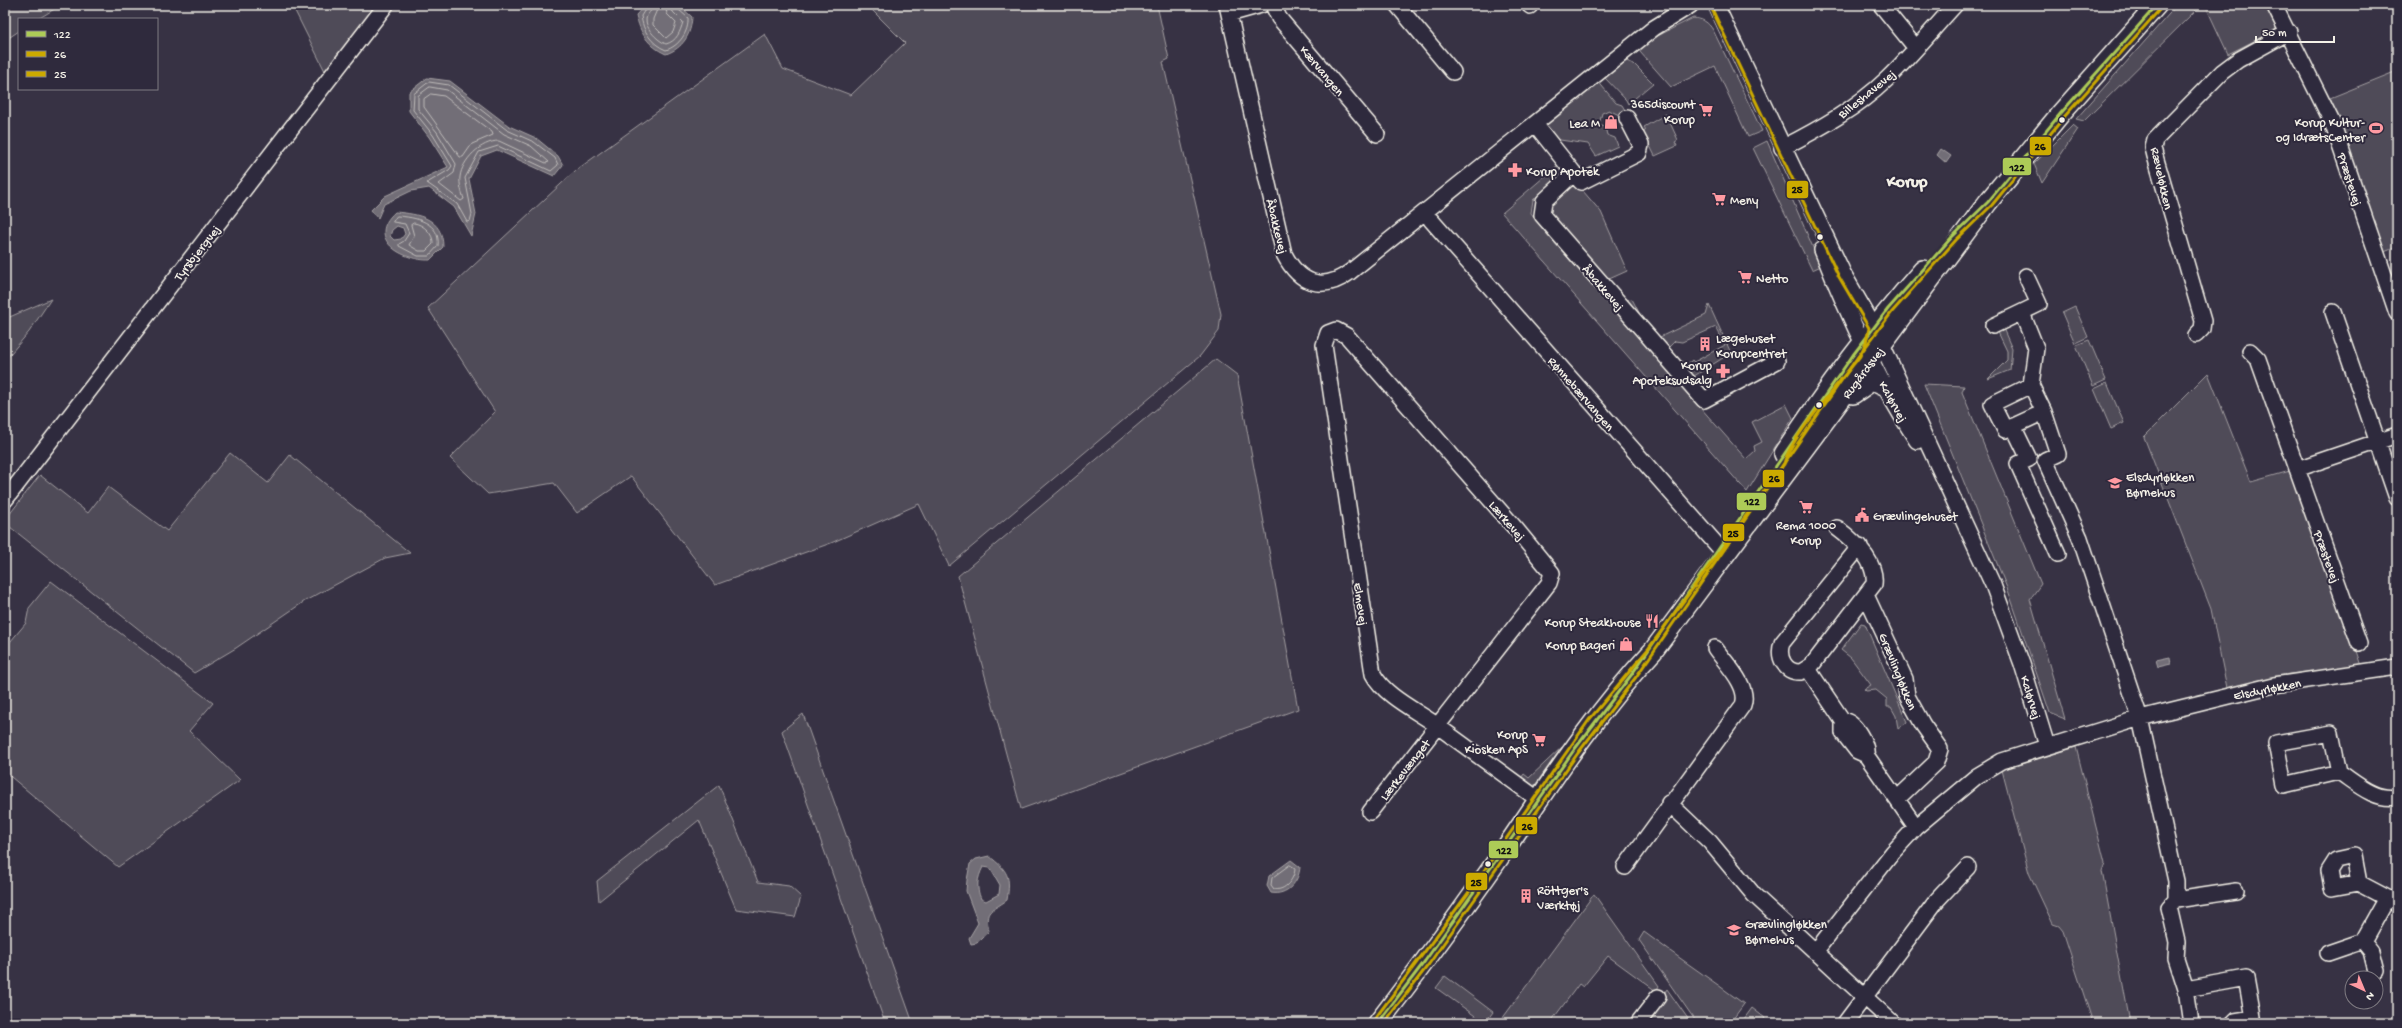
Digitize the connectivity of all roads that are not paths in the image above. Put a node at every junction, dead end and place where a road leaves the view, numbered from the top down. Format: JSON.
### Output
{"nodes":[{"id":1,"x":386,"y":5,"type":"edge"},
{"id":2,"x":1261,"y":5,"type":"edge"},
{"id":3,"x":1273,"y":5,"type":"edge"},
{"id":4,"x":1397,"y":5,"type":"edge"},
{"id":5,"x":1691,"y":5,"type":"edge"},
{"id":6,"x":1716,"y":5,"type":"edge"},
{"id":7,"x":1882,"y":5,"type":"edge"},
{"id":8,"x":1955,"y":5,"type":"edge"},
{"id":9,"x":2157,"y":5,"type":"edge"},
{"id":10,"x":2274,"y":5,"type":"edge"},
{"id":11,"x":1228,"y":10,"type":"edge"},
{"id":12,"x":2289,"y":32,"type":"junction"},
{"id":13,"x":1916,"y":48,"type":"junction"},
{"id":14,"x":1452,"y":72,"type":"dead end"},
{"id":15,"x":1627,"y":118,"type":"dead end"},
{"id":16,"x":1535,"y":124,"type":"junction"},
{"id":17,"x":1377,"y":134,"type":"dead end"},
{"id":18,"x":1782,"y":148,"type":"junction"},
{"id":19,"x":1574,"y":173,"type":"junction"},
{"id":20,"x":1988,"y":202,"type":"junction"},
{"id":21,"x":1441,"y":225,"type":"dead end"},
{"id":22,"x":2026,"y":276,"type":"dead end"},
{"id":23,"x":2333,"y":312,"type":"dead end"},
{"id":24,"x":2022,"y":313,"type":"junction"},
{"id":25,"x":2397,"y":314,"type":"edge"},
{"id":26,"x":1993,"y":326,"type":"dead end"},
{"id":27,"x":1332,"y":330,"type":"joint"},
{"id":28,"x":2196,"y":335,"type":"dead end"},
{"id":29,"x":1873,"y":344,"type":"junction"},
{"id":30,"x":2250,"y":351,"type":"dead end"},
{"id":31,"x":1777,"y":361,"type":"dead end"},
{"id":32,"x":2031,"y":385,"type":"junction"},
{"id":33,"x":1884,"y":386,"type":"junction"},
{"id":34,"x":2044,"y":412,"type":"junction"},
{"id":35,"x":1820,"y":426,"type":"junction"},
{"id":36,"x":2013,"y":426,"type":"junction"},
{"id":37,"x":2397,"y":435,"type":"edge"},
{"id":38,"x":2376,"y":443,"type":"junction"},
{"id":39,"x":1789,"y":466,"type":"junction"},
{"id":40,"x":2298,"y":469,"type":"junction"},
{"id":41,"x":1951,"y":494,"type":"junction"},
{"id":42,"x":2397,"y":498,"type":"edge"},
{"id":43,"x":5,"y":500,"type":"edge"},
{"id":44,"x":2073,"y":523,"type":"junction"},
{"id":45,"x":1837,"y":528,"type":"dead end"},
{"id":46,"x":2048,"y":533,"type":"junction"},
{"id":47,"x":1860,"y":546,"type":"junction"},
{"id":48,"x":1721,"y":551,"type":"junction"},
{"id":49,"x":2058,"y":554,"type":"dead end"},
{"id":50,"x":1866,"y":594,"type":"junction"},
{"id":51,"x":2359,"y":643,"type":"dead end"},
{"id":52,"x":1715,"y":648,"type":"dead end"},
{"id":53,"x":2397,"y":668,"type":"edge"},
{"id":54,"x":1808,"y":669,"type":"junction"},
{"id":55,"x":2140,"y":718,"type":"junction"},
{"id":56,"x":1437,"y":726,"type":"junction"},
{"id":57,"x":2047,"y":746,"type":"junction"},
{"id":58,"x":2339,"y":772,"type":"junction"},
{"id":59,"x":2397,"y":797,"type":"edge"},
{"id":60,"x":1897,"y":799,"type":"junction"},
{"id":61,"x":1539,"y":800,"type":"junction"},
{"id":62,"x":1670,"y":803,"type":"junction"},
{"id":63,"x":1370,"y":812,"type":"dead end"},
{"id":64,"x":1916,"y":827,"type":"junction"},
{"id":65,"x":1624,"y":867,"type":"dead end"},
{"id":66,"x":1968,"y":867,"type":"dead end"},
{"id":67,"x":2359,"y":883,"type":"dead end"},
{"id":68,"x":2236,"y":891,"type":"dead end"},
{"id":69,"x":2176,"y":900,"type":"junction"},
{"id":70,"x":2392,"y":901,"type":"edge"},
{"id":71,"x":2363,"y":941,"type":"junction"},
{"id":72,"x":1815,"y":952,"type":"junction"},
{"id":73,"x":2328,"y":953,"type":"dead end"},
{"id":74,"x":2376,"y":970,"type":"edge"},
{"id":75,"x":2186,"y":989,"type":"junction"},
{"id":76,"x":1658,"y":997,"type":"dead end"},
{"id":77,"x":1865,"y":997,"type":"junction"},
{"id":78,"x":1378,"y":1023,"type":"edge"},
{"id":79,"x":1638,"y":1023,"type":"edge"},
{"id":80,"x":1845,"y":1023,"type":"edge"},
{"id":81,"x":1893,"y":1023,"type":"edge"},
{"id":82,"x":2191,"y":1023,"type":"edge"},
{"id":83,"x":2232,"y":1023,"type":"edge"}],
"edges":[{"from":1,"to":43,"type":"street","name":"Tyrsbjergvej"},
{"from":2,"to":11,"type":"street"},
{"from":3,"to":17,"type":"street","name":"Kærvangen"},
{"from":4,"to":14,"type":"street"},
{"from":5,"to":16,"type":"street","name":"Åbakkevej"},
{"from":6,"to":18,"type":"street","name":"Kalørvej"},
{"from":7,"to":13,"type":"street"},
{"from":8,"to":13,"type":"street","name":"Billeshavevej"},
{"from":9,"to":20,"type":"main road","name":"Rugårdsvej"},
{"from":10,"to":12,"type":"street","name":"Præstevej"},
{"from":11,"to":16,"type":"street","name":"Åbakkevej"},
{"from":12,"to":25,"type":"street","name":"Præstevej"},
{"from":12,"to":28,"type":"street","name":"Ræveløkken"},
{"from":13,"to":18,"type":"street","name":"Billeshavevej"},
{"from":15,"to":19,"type":"street"},
{"from":16,"to":19,"type":"street"},
{"from":18,"to":29,"type":"street","name":"Kalørvej"},
{"from":19,"to":31,"type":"street","name":"Åbakkevej"},
{"from":20,"to":29,"type":"main road","name":"Rugårdsvej"},
{"from":20,"to":29,"type":"main road","name":"Rugårdsvej"},
{"from":21,"to":48,"type":"street","name":"Rønnebærvangen"},
{"from":22,"to":24,"type":"street"},
{"from":23,"to":38,"type":"street"},
{"from":24,"to":26,"type":"street"},
{"from":24,"to":32,"type":"street"},
{"from":27,"to":56,"type":"street","name":"Elmevej"},
{"from":27,"to":56,"type":"street","name":"Lærkevej"},
{"from":29,"to":33,"type":"street","name":"Kalørvej"},
{"from":29,"to":35,"type":"main road","name":"Rugårdsvej"},
{"from":29,"to":39,"type":"main road"},
{"from":29,"to":41,"type":"street","name":"Kalørvej"},
{"from":29,"to":48,"type":"main road","name":"Rugårdsvej"},
{"from":30,"to":40,"type":"street","name":"Præstevej"},
{"from":32,"to":34,"type":"street"},
{"from":32,"to":36,"type":"street"},
{"from":33,"to":35,"type":"main road"},
{"from":33,"to":41,"type":"street","name":"Kalørvej"},
{"from":34,"to":36,"type":"street"},
{"from":34,"to":44,"type":"street"},
{"from":35,"to":39,"type":"main road","name":"Rugårdsvej"},
{"from":36,"to":46,"type":"street"},
{"from":37,"to":38,"type":"street"},
{"from":38,"to":40,"type":"street"},
{"from":38,"to":42,"type":"street"},
{"from":39,"to":48,"type":"main road","name":"Rugårdsvej"},
{"from":40,"to":51,"type":"street","name":"Præstevej"},
{"from":41,"to":57,"type":"street","name":"Kalørvej"},
{"from":44,"to":46,"type":"street"},
{"from":44,"to":55,"type":"street"},
{"from":45,"to":47,"type":"street"},
{"from":46,"to":49,"type":"street"},
{"from":47,"to":50,"type":"street"},
{"from":47,"to":54,"type":"street"},
{"from":48,"to":61,"type":"main road","name":"Rugårdsvej"},
{"from":50,"to":54,"type":"street"},
{"from":50,"to":60,"type":"street","name":"Grævlingløkken"},
{"from":52,"to":62,"type":"street"},
{"from":53,"to":55,"type":"street","name":"Elsdyrløkken"},
{"from":54,"to":60,"type":"street"},
{"from":55,"to":57,"type":"street","name":"Elsdyrløkken"},
{"from":55,"to":69,"type":"street"},
{"from":56,"to":61,"type":"street","name":"Elmevej"},
{"from":56,"to":63,"type":"street","name":"Lærkevænget"},
{"from":57,"to":64,"type":"street"},
{"from":58,"to":58,"type":"street"},
{"from":58,"to":59,"type":"street"},
{"from":60,"to":64,"type":"street"},
{"from":61,"to":78,"type":"main road","name":"Rugårdsvej"},
{"from":62,"to":65,"type":"street"},
{"from":62,"to":72,"type":"street"},
{"from":64,"to":72,"type":"street"},
{"from":66,"to":77,"type":"street"},
{"from":67,"to":70,"type":"street"},
{"from":68,"to":69,"type":"street"},
{"from":69,"to":75,"type":"street"},
{"from":70,"to":71,"type":"street"},
{"from":71,"to":73,"type":"street"},
{"from":71,"to":74,"type":"street"},
{"from":72,"to":77,"type":"street"},
{"from":75,"to":82,"type":"street"},
{"from":75,"to":83,"type":"street"},
{"from":76,"to":79,"type":"street"},
{"from":77,"to":80,"type":"street"},
{"from":77,"to":81,"type":"street"}]}
